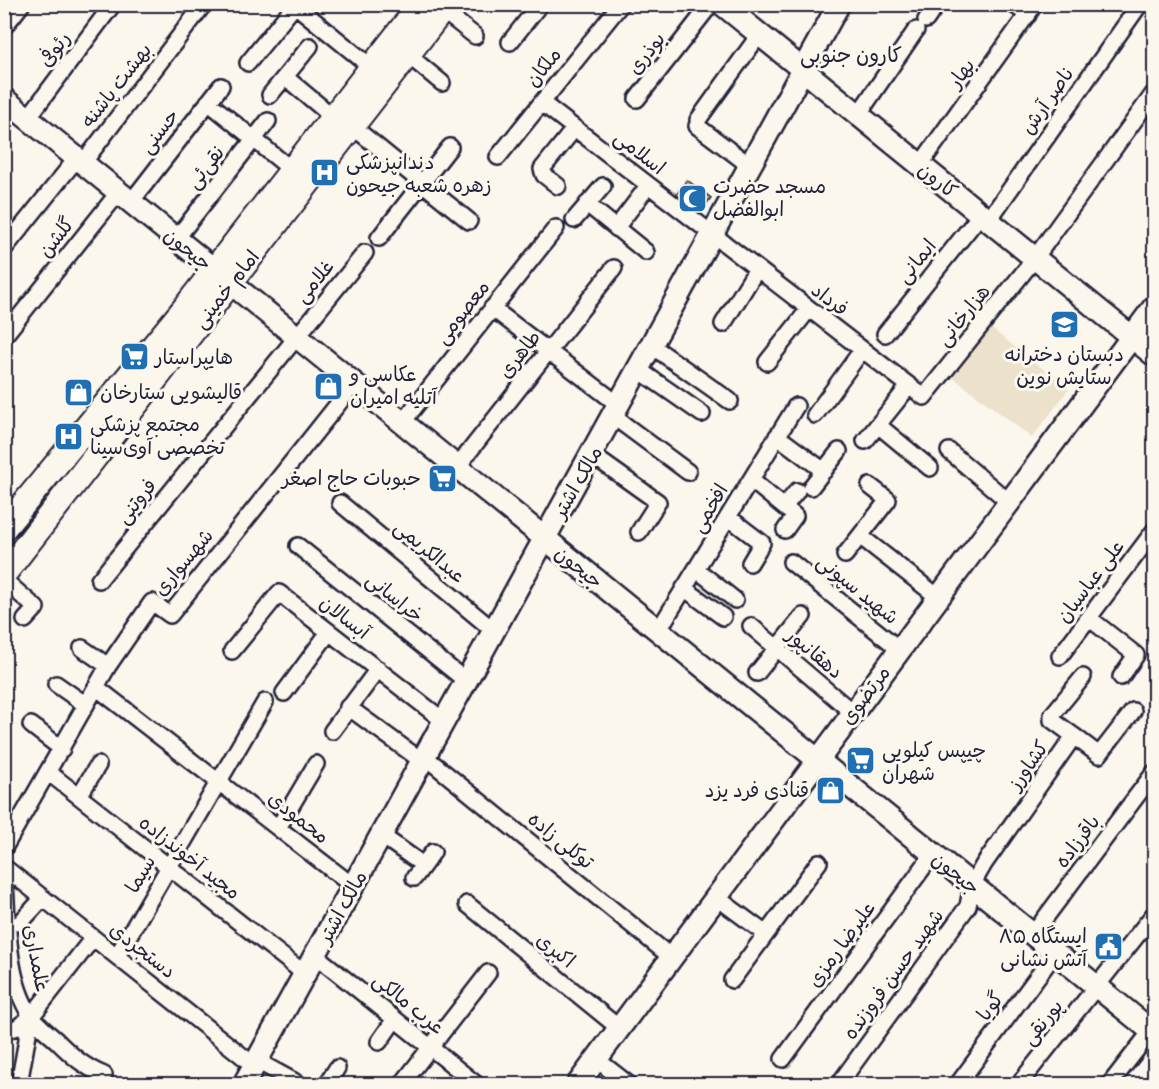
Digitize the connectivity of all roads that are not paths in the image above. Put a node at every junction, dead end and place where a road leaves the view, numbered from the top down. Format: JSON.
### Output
{"nodes":[{"id":1,"x":22,"y":4,"type":"edge"},
{"id":2,"x":113,"y":4,"type":"edge"},
{"id":3,"x":204,"y":4,"type":"edge"},
{"id":4,"x":540,"y":4,"type":"edge"},
{"id":5,"x":621,"y":4,"type":"edge"},
{"id":6,"x":711,"y":4,"type":"edge"},
{"id":7,"x":722,"y":4,"type":"edge"},
{"id":8,"x":839,"y":4,"type":"edge"},
{"id":9,"x":937,"y":4,"type":"edge"},
{"id":10,"x":1013,"y":4,"type":"edge"},
{"id":11,"x":1140,"y":4,"type":"edge"},
{"id":12,"x":437,"y":6,"type":"edge"},
{"id":13,"x":1031,"y":10,"type":"edge"},
{"id":14,"x":4,"y":27,"type":"edge"},
{"id":15,"x":759,"y":35,"type":"junction"},
{"id":16,"x":475,"y":36,"type":"dead end"},
{"id":17,"x":510,"y":42,"type":"dead end"},
{"id":18,"x":310,"y":46,"type":"dead end"},
{"id":19,"x":408,"y":55,"type":"junction"},
{"id":20,"x":251,"y":60,"type":"dead end"},
{"id":21,"x":371,"y":67,"type":"junction"},
{"id":22,"x":803,"y":70,"type":"junction"},
{"id":23,"x":285,"y":77,"type":"junction"},
{"id":24,"x":442,"y":82,"type":"dead end"},
{"id":25,"x":221,"y":86,"type":"dead end"},
{"id":26,"x":1155,"y":93,"type":"edge"},
{"id":27,"x":270,"y":95,"type":"dead end"},
{"id":28,"x":4,"y":99,"type":"edge"},
{"id":29,"x":637,"y":99,"type":"dead end"},
{"id":30,"x":208,"y":102,"type":"junction"},
{"id":31,"x":542,"y":103,"type":"junction"},
{"id":32,"x":858,"y":115,"type":"junction"},
{"id":33,"x":28,"y":118,"type":"junction"},
{"id":34,"x":268,"y":121,"type":"dead end"},
{"id":35,"x":343,"y":121,"type":"junction"},
{"id":36,"x":574,"y":129,"type":"junction"},
{"id":37,"x":254,"y":139,"type":"junction"},
{"id":38,"x":450,"y":147,"type":"dead end"},
{"id":39,"x":498,"y":157,"type":"dead end"},
{"id":40,"x":80,"y":160,"type":"junction"},
{"id":41,"x":749,"y":165,"type":"junction"},
{"id":42,"x":920,"y":165,"type":"junction"},
{"id":43,"x":292,"y":170,"type":"junction"},
{"id":44,"x":420,"y":183,"type":"junction"},
{"id":45,"x":558,"y":186,"type":"dead end"},
{"id":46,"x":603,"y":186,"type":"dead end"},
{"id":47,"x":648,"y":186,"type":"junction"},
{"id":48,"x":125,"y":197,"type":"junction"},
{"id":49,"x":587,"y":204,"type":"junction"},
{"id":50,"x":984,"y":218,"type":"junction"},
{"id":51,"x":574,"y":220,"type":"dead end"},
{"id":52,"x":469,"y":221,"type":"dead end"},
{"id":53,"x":556,"y":228,"type":"dead end"},
{"id":54,"x":615,"y":228,"type":"junction"},
{"id":55,"x":712,"y":235,"type":"junction"},
{"id":56,"x":379,"y":238,"type":"dead end"},
{"id":57,"x":176,"y":239,"type":"junction"},
{"id":58,"x":4,"y":249,"type":"edge"},
{"id":59,"x":646,"y":252,"type":"dead end"},
{"id":60,"x":365,"y":253,"type":"dead end"},
{"id":61,"x":1035,"y":258,"type":"junction"},
{"id":62,"x":614,"y":268,"type":"dead end"},
{"id":63,"x":757,"y":269,"type":"junction"},
{"id":64,"x":223,"y":277,"type":"junction"},
{"id":65,"x":1155,"y":307,"type":"edge"},
{"id":66,"x":492,"y":308,"type":"junction"},
{"id":67,"x":809,"y":309,"type":"junction"},
{"id":68,"x":185,"y":324,"type":"junction"},
{"id":69,"x":723,"y":324,"type":"dead end"},
{"id":70,"x":885,"y":334,"type":"dead end"},
{"id":71,"x":4,"y":336,"type":"edge"},
{"id":72,"x":296,"y":336,"type":"junction"},
{"id":73,"x":1132,"y":337,"type":"junction"},
{"id":74,"x":652,"y":346,"type":"junction"},
{"id":75,"x":862,"y":350,"type":"junction"},
{"id":76,"x":547,"y":352,"type":"junction"},
{"id":77,"x":1155,"y":355,"type":"edge"},
{"id":78,"x":767,"y":362,"type":"dead end"},
{"id":79,"x":639,"y":370,"type":"junction"},
{"id":80,"x":354,"y":384,"type":"junction"},
{"id":81,"x":909,"y":386,"type":"junction"},
{"id":82,"x":924,"y":397,"type":"joint"},
{"id":83,"x":730,"y":400,"type":"dead end"},
{"id":84,"x":796,"y":406,"type":"dead end"},
{"id":85,"x":616,"y":411,"type":"junction"},
{"id":86,"x":702,"y":414,"type":"dead end"},
{"id":87,"x":814,"y":415,"type":"dead end"},
{"id":88,"x":402,"y":423,"type":"junction"},
{"id":89,"x":878,"y":425,"type":"junction"},
{"id":90,"x":777,"y":436,"type":"junction"},
{"id":91,"x":865,"y":441,"type":"dead end"},
{"id":92,"x":839,"y":451,"type":"dead end"},
{"id":93,"x":949,"y":451,"type":"dead end"},
{"id":94,"x":592,"y":455,"type":"junction"},
{"id":95,"x":457,"y":467,"type":"junction"},
{"id":96,"x":930,"y":468,"type":"dead end"},
{"id":97,"x":824,"y":471,"type":"junction"},
{"id":98,"x":688,"y":472,"type":"dead end"},
{"id":99,"x":751,"y":480,"type":"junction"},
{"id":100,"x":870,"y":486,"type":"dead end"},
{"id":101,"x":340,"y":502,"type":"dead end"},
{"id":102,"x":1009,"y":502,"type":"junction"},
{"id":103,"x":784,"y":507,"type":"junction"},
{"id":104,"x":728,"y":517,"type":"junction"},
{"id":105,"x":4,"y":528,"type":"edge"},
{"id":106,"x":785,"y":530,"type":"dead end"},
{"id":107,"x":1155,"y":531,"type":"edge"},
{"id":108,"x":639,"y":532,"type":"dead end"},
{"id":109,"x":860,"y":536,"type":"junction"},
{"id":110,"x":544,"y":538,"type":"junction"},
{"id":111,"x":298,"y":546,"type":"dead end"},
{"id":112,"x":844,"y":555,"type":"dead end"},
{"id":113,"x":791,"y":562,"type":"dead end"},
{"id":114,"x":750,"y":563,"type":"dead end"},
{"id":115,"x":696,"y":569,"type":"junction"},
{"id":116,"x":4,"y":574,"type":"edge"},
{"id":117,"x":4,"y":580,"type":"edge"},
{"id":118,"x":99,"y":580,"type":"dead end"},
{"id":119,"x":684,"y":588,"type":"junction"},
{"id":120,"x":938,"y":597,"type":"junction"},
{"id":121,"x":735,"y":600,"type":"dead end"},
{"id":122,"x":803,"y":616,"type":"dead end"},
{"id":123,"x":723,"y":617,"type":"dead end"},
{"id":124,"x":1089,"y":618,"type":"junction"},
{"id":125,"x":25,"y":620,"type":"dead end"},
{"id":126,"x":751,"y":626,"type":"dead end"},
{"id":127,"x":494,"y":630,"type":"junction"},
{"id":128,"x":658,"y":631,"type":"junction"},
{"id":129,"x":329,"y":632,"type":"junction"},
{"id":130,"x":82,"y":648,"type":"dead end"},
{"id":131,"x":777,"y":648,"type":"junction"},
{"id":132,"x":899,"y":649,"type":"junction"},
{"id":133,"x":232,"y":651,"type":"dead end"},
{"id":134,"x":1060,"y":656,"type":"dead end"},
{"id":135,"x":108,"y":666,"type":"junction"},
{"id":136,"x":378,"y":669,"type":"junction"},
{"id":137,"x":757,"y":673,"type":"dead end"},
{"id":138,"x":1083,"y":677,"type":"dead end"},
{"id":139,"x":1121,"y":677,"type":"dead end"},
{"id":140,"x":466,"y":681,"type":"junction"},
{"id":141,"x":56,"y":684,"type":"dead end"},
{"id":142,"x":96,"y":687,"type":"junction"},
{"id":143,"x":284,"y":693,"type":"dead end"},
{"id":144,"x":265,"y":702,"type":"dead end"},
{"id":145,"x":86,"y":705,"type":"junction"},
{"id":146,"x":348,"y":707,"type":"junction"},
{"id":147,"x":1133,"y":711,"type":"dead end"},
{"id":148,"x":852,"y":712,"type":"junction"},
{"id":149,"x":444,"y":721,"type":"junction"},
{"id":150,"x":31,"y":725,"type":"dead end"},
{"id":151,"x":332,"y":731,"type":"dead end"},
{"id":152,"x":1074,"y":736,"type":"junction"},
{"id":153,"x":62,"y":749,"type":"junction"},
{"id":154,"x":423,"y":759,"type":"junction"},
{"id":155,"x":816,"y":760,"type":"junction"},
{"id":156,"x":316,"y":764,"type":"dead end"},
{"id":157,"x":98,"y":765,"type":"dead end"},
{"id":158,"x":48,"y":772,"type":"junction"},
{"id":159,"x":1155,"y":773,"type":"edge"},
{"id":160,"x":219,"y":782,"type":"junction"},
{"id":161,"x":79,"y":796,"type":"junction"},
{"id":162,"x":278,"y":828,"type":"junction"},
{"id":163,"x":381,"y":835,"type":"junction"},
{"id":164,"x":4,"y":848,"type":"edge"},
{"id":165,"x":433,"y":852,"type":"dead end"},
{"id":166,"x":933,"y":854,"type":"junction"},
{"id":167,"x":819,"y":862,"type":"dead end"},
{"id":168,"x":169,"y":867,"type":"junction"},
{"id":169,"x":4,"y":868,"type":"edge"},
{"id":170,"x":972,"y":885,"type":"junction"},
{"id":171,"x":353,"y":886,"type":"junction"},
{"id":172,"x":5,"y":894,"type":"edge"},
{"id":173,"x":716,"y":897,"type":"junction"},
{"id":174,"x":43,"y":898,"type":"junction"},
{"id":175,"x":467,"y":904,"type":"dead end"},
{"id":176,"x":1155,"y":914,"type":"edge"},
{"id":177,"x":20,"y":923,"type":"dead end"},
{"id":178,"x":766,"y":934,"type":"junction"},
{"id":179,"x":1033,"y":934,"type":"junction"},
{"id":180,"x":93,"y":938,"type":"junction"},
{"id":181,"x":1055,"y":952,"type":"junction"},
{"id":182,"x":315,"y":955,"type":"junction"},
{"id":183,"x":117,"y":956,"type":"junction"},
{"id":184,"x":671,"y":957,"type":"junction"},
{"id":185,"x":488,"y":973,"type":"dead end"},
{"id":186,"x":305,"y":974,"type":"junction"},
{"id":187,"x":732,"y":980,"type":"dead end"},
{"id":188,"x":10,"y":981,"type":"edge"},
{"id":189,"x":1097,"y":987,"type":"junction"},
{"id":190,"x":31,"y":1017,"type":"junction"},
{"id":191,"x":395,"y":1019,"type":"junction"},
{"id":192,"x":619,"y":1028,"type":"junction"},
{"id":193,"x":4,"y":1031,"type":"edge"},
{"id":194,"x":1153,"y":1032,"type":"edge"},
{"id":195,"x":379,"y":1042,"type":"dead end"},
{"id":196,"x":431,"y":1048,"type":"junction"},
{"id":197,"x":596,"y":1059,"type":"junction"},
{"id":198,"x":783,"y":1059,"type":"dead end"},
{"id":199,"x":337,"y":1068,"type":"dead end"},
{"id":200,"x":251,"y":1075,"type":"edge"},
{"id":201,"x":94,"y":1076,"type":"edge"},
{"id":202,"x":20,"y":1084,"type":"edge"},
{"id":203,"x":299,"y":1084,"type":"edge"},
{"id":204,"x":327,"y":1084,"type":"edge"},
{"id":205,"x":402,"y":1084,"type":"edge"},
{"id":206,"x":476,"y":1084,"type":"edge"},
{"id":207,"x":578,"y":1084,"type":"edge"},
{"id":208,"x":628,"y":1084,"type":"edge"},
{"id":209,"x":839,"y":1084,"type":"edge"},
{"id":210,"x":958,"y":1084,"type":"edge"},
{"id":211,"x":1019,"y":1084,"type":"edge"},
{"id":212,"x":1110,"y":1084,"type":"edge"}],
"edges":[{"from":1,"to":14,"type":"street"},
{"from":2,"to":33,"type":"street","name":"رئوفی"},
{"from":3,"to":40,"type":"street","name":"بهشت پاشنه"},
{"from":4,"to":17,"type":"street"},
{"from":5,"to":31,"type":"street","name":"ملکان"},
{"from":6,"to":29,"type":"street","name":"بوذری"},
{"from":7,"to":15,"type":"main road","name":"کارون"},
{"from":8,"to":22,"type":"main road","name":"مالک اشتر"},
{"from":9,"to":32,"type":"street"},
{"from":10,"to":13,"type":"street"},
{"from":11,"to":50,"type":"street","name":"ناصر آرش"},
{"from":12,"to":16,"type":"street"},
{"from":12,"to":19,"type":"main road","name":"امام خمینی"},
{"from":12,"to":21,"type":"main road","name":"امام خمینی"},
{"from":13,"to":42,"type":"street","name":"بهار"},
{"from":15,"to":22,"type":"main road","name":"کارون"},
{"from":15,"to":41,"type":"street"},
{"from":18,"to":23,"type":"street"},
{"from":19,"to":24,"type":"street"},
{"from":19,"to":35,"type":"main road","name":"امام خمینی"},
{"from":20,"to":21,"type":"street"},
{"from":21,"to":35,"type":"main road","name":"امام خمینی"},
{"from":22,"to":32,"type":"main road","name":"کارون"},
{"from":22,"to":41,"type":"main road","name":"مالک اشتر"},
{"from":23,"to":27,"type":"street"},
{"from":23,"to":35,"type":"street"},
{"from":25,"to":30,"type":"street","name":"حسنی"},
{"from":26,"to":61,"type":"street","name":"هزارخانی"},
{"from":28,"to":33,"type":"main road","name":"جیحون"},
{"from":30,"to":37,"type":"street"},
{"from":30,"to":48,"type":"street","name":"حسنی"},
{"from":31,"to":36,"type":"street","name":"اسلامی"},
{"from":31,"to":39,"type":"street","name":"ملکان"},
{"from":32,"to":42,"type":"main road","name":"کارون"},
{"from":33,"to":40,"type":"main road","name":"جیحون"},
{"from":34,"to":37,"type":"street","name":"نقی‌ئی"},
{"from":35,"to":43,"type":"main road","name":"امام خمینی"},
{"from":35,"to":44,"type":"street"},
{"from":35,"to":64,"type":"main road","name":"امام خمینی"},
{"from":36,"to":45,"type":"street"},
{"from":36,"to":47,"type":"street","name":"اسلامی"},
{"from":37,"to":43,"type":"street"},
{"from":37,"to":57,"type":"street","name":"نقی‌ئی"},
{"from":38,"to":44,"type":"street"},
{"from":40,"to":48,"type":"main road","name":"جیحون"},
{"from":40,"to":58,"type":"street","name":"بهشت پاشنه"},
{"from":41,"to":55,"type":"main road","name":"مالک اشتر"},
{"from":42,"to":50,"type":"main road","name":"کارون"},
{"from":43,"to":64,"type":"main road","name":"امام خمینی"},
{"from":44,"to":52,"type":"street"},
{"from":44,"to":56,"type":"street"},
{"from":46,"to":49,"type":"street"},
{"from":47,"to":54,"type":"street"},
{"from":47,"to":55,"type":"street","name":"اسلامی"},
{"from":48,"to":57,"type":"main road","name":"جیحون"},
{"from":48,"to":71,"type":"street","name":"گلشن"},
{"from":49,"to":51,"type":"street"},
{"from":49,"to":54,"type":"street"},
{"from":50,"to":61,"type":"main road","name":"کارون"},
{"from":50,"to":70,"type":"street","name":"ایمانی"},
{"from":53,"to":66,"type":"street","name":"معصومی"},
{"from":54,"to":59,"type":"street"},
{"from":55,"to":63,"type":"street","name":"فرداد"},
{"from":55,"to":74,"type":"main road","name":"مالک اشتر"},
{"from":57,"to":64,"type":"main road","name":"جیحون"},
{"from":60,"to":72,"type":"street","name":"غلامی"},
{"from":61,"to":73,"type":"main road","name":"کارون"},
{"from":61,"to":82,"type":"street","name":"هزارخانی"},
{"from":62,"to":76,"type":"street","name":"طاهری"},
{"from":63,"to":67,"type":"street","name":"فرداد"},
{"from":63,"to":69,"type":"street"},
{"from":64,"to":68,"type":"main road","name":"امام خمینی"},
{"from":64,"to":72,"type":"main road","name":"جیحون"},
{"from":65,"to":73,"type":"main road","name":"مرتضوی"},
{"from":66,"to":76,"type":"street"},
{"from":66,"to":88,"type":"street","name":"معصومی"},
{"from":67,"to":75,"type":"street","name":"فرداد"},
{"from":67,"to":78,"type":"street"},
{"from":68,"to":105,"type":"main road","name":"امام خمینی"},
{"from":68,"to":116,"type":"main road","name":"امام خمینی"},
{"from":72,"to":80,"type":"main road","name":"جیحون"},
{"from":72,"to":118,"type":"street","name":"فروتنی"},
{"from":73,"to":77,"type":"main road","name":"کارون"},
{"from":73,"to":102,"type":"main road","name":"مرتضوی"},
{"from":74,"to":79,"type":"main road","name":"مالک اشتر"},
{"from":74,"to":83,"type":"street"},
{"from":75,"to":81,"type":"street","name":"فرداد"},
{"from":75,"to":87,"type":"street"},
{"from":76,"to":85,"type":"street"},
{"from":76,"to":95,"type":"street","name":"طاهری"},
{"from":79,"to":85,"type":"main road","name":"مالک اشتر"},
{"from":79,"to":86,"type":"street"},
{"from":80,"to":88,"type":"main road","name":"جیحون"},
{"from":80,"to":135,"type":"street","name":"شهسواری"},
{"from":81,"to":82,"type":"street","name":"فرداد"},
{"from":81,"to":89,"type":"street"},
{"from":84,"to":90,"type":"street","name":"افخمی"},
{"from":85,"to":94,"type":"main road","name":"مالک اشتر"},
{"from":85,"to":98,"type":"street"},
{"from":88,"to":95,"type":"main road","name":"جیحون"},
{"from":89,"to":91,"type":"street"},
{"from":89,"to":96,"type":"street"},
{"from":90,"to":97,"type":"street"},
{"from":90,"to":99,"type":"street","name":"افخمی"},
{"from":92,"to":97,"type":"street"},
{"from":93,"to":102,"type":"street"},
{"from":94,"to":108,"type":"street"},
{"from":94,"to":110,"type":"main road","name":"مالک اشتر"},
{"from":95,"to":110,"type":"main road","name":"جیحون"},
{"from":97,"to":103,"type":"street"},
{"from":99,"to":103,"type":"street"},
{"from":99,"to":104,"type":"street","name":"افخمی"},
{"from":100,"to":109,"type":"street"},
{"from":101,"to":127,"type":"street","name":"عبدالکریمی"},
{"from":102,"to":120,"type":"main road","name":"مرتضوی"},
{"from":103,"to":106,"type":"street"},
{"from":104,"to":114,"type":"street"},
{"from":104,"to":115,"type":"street","name":"افخمی"},
{"from":107,"to":124,"type":"street","name":"علی عباسیان"},
{"from":109,"to":112,"type":"street"},
{"from":109,"to":120,"type":"street"},
{"from":110,"to":127,"type":"main road","name":"مالک اشتر"},
{"from":110,"to":128,"type":"main road","name":"جیحون"},
{"from":111,"to":140,"type":"street","name":"خراسانی"},
{"from":113,"to":132,"type":"street","name":"شهید سپونی"},
{"from":115,"to":119,"type":"street","name":"افخمی"},
{"from":115,"to":121,"type":"street"},
{"from":117,"to":125,"type":"street"},
{"from":119,"to":123,"type":"street"},
{"from":119,"to":128,"type":"street","name":"افخمی"},
{"from":120,"to":132,"type":"main road","name":"مرتضوی"},
{"from":122,"to":131,"type":"street"},
{"from":124,"to":134,"type":"street","name":"علی عباسیان"},
{"from":124,"to":139,"type":"street"},
{"from":126,"to":131,"type":"street","name":"دهقانپور"},
{"from":127,"to":140,"type":"main road","name":"مالک اشتر"},
{"from":128,"to":155,"type":"main road","name":"جیحون"},
{"from":129,"to":133,"type":"street","name":"آبسالان"},
{"from":129,"to":136,"type":"street","name":"آبسالان"},
{"from":129,"to":143,"type":"street"},
{"from":130,"to":135,"type":"street"},
{"from":131,"to":137,"type":"street"},
{"from":131,"to":148,"type":"street","name":"دهقانپور"},
{"from":132,"to":148,"type":"main road","name":"مرتضوی"},
{"from":135,"to":142,"type":"street","name":"شهسواری"},
{"from":136,"to":146,"type":"street"},
{"from":136,"to":149,"type":"street","name":"آبسالان"},
{"from":138,"to":152,"type":"street","name":"کشاورز"},
{"from":140,"to":149,"type":"main road","name":"مالک اشتر"},
{"from":141,"to":145,"type":"street"},
{"from":142,"to":145,"type":"street","name":"شهسواری"},
{"from":142,"to":160,"type":"street","name":"محمودی"},
{"from":144,"to":160,"type":"street"},
{"from":145,"to":153,"type":"street","name":"شهسواری"},
{"from":146,"to":151,"type":"street"},
{"from":146,"to":154,"type":"street","name":"توکلی زاده"},
{"from":147,"to":152,"type":"street"},
{"from":148,"to":155,"type":"main road","name":"مرتضوی"},
{"from":149,"to":154,"type":"main road","name":"مالک اشتر"},
{"from":150,"to":153,"type":"street"},
{"from":152,"to":170,"type":"street","name":"کشاورز"},
{"from":153,"to":158,"type":"street","name":"شهسواری"},
{"from":154,"to":163,"type":"main road","name":"مالک اشتر"},
{"from":154,"to":184,"type":"street","name":"توکلی زاده"},
{"from":155,"to":166,"type":"main road","name":"جیحون"},
{"from":155,"to":173,"type":"main road","name":"مرتضوی"},
{"from":156,"to":162,"type":"street"},
{"from":157,"to":161,"type":"street"},
{"from":158,"to":161,"type":"street","name":"مجید آخوندزاده"},
{"from":158,"to":164,"type":"street","name":"شهسواری"},
{"from":159,"to":179,"type":"street","name":"باقرزاده"},
{"from":160,"to":162,"type":"street","name":"محمودی"},
{"from":160,"to":168,"type":"street","name":"سیما"},
{"from":161,"to":168,"type":"street","name":"مجید آخوندزاده"},
{"from":162,"to":171,"type":"street","name":"محمودی"},
{"from":163,"to":165,"type":"street"},
{"from":163,"to":171,"type":"main road","name":"مالک اشتر"},
{"from":166,"to":170,"type":"main road","name":"جیحون"},
{"from":166,"to":198,"type":"street","name":"علیرضا رمزی"},
{"from":167,"to":178,"type":"street"},
{"from":168,"to":183,"type":"street","name":"سیما"},
{"from":168,"to":186,"type":"street","name":"مجید آخوندزاده"},
{"from":169,"to":172,"type":"street","name":"علمداری"},
{"from":169,"to":174,"type":"street","name":"دستجردی"},
{"from":170,"to":179,"type":"main road","name":"جیحون"},
{"from":170,"to":209,"type":"street","name":"شهید حسن فروزنده"},
{"from":171,"to":182,"type":"main road","name":"مالک اشتر"},
{"from":172,"to":188,"type":"street","name":"علمداری"},
{"from":173,"to":178,"type":"street"},
{"from":173,"to":184,"type":"main road","name":"مرتضوی"},
{"from":174,"to":177,"type":"street"},
{"from":174,"to":180,"type":"street","name":"دستجردی"},
{"from":175,"to":192,"type":"street","name":"اکبری"},
{"from":176,"to":189,"type":"street","name":"پورنقی"},
{"from":178,"to":187,"type":"street"},
{"from":179,"to":181,"type":"main road","name":"جیحون"},
{"from":180,"to":183,"type":"street","name":"دستجردی"},
{"from":180,"to":190,"type":"street"},
{"from":181,"to":189,"type":"main road","name":"جیحون"},
{"from":181,"to":210,"type":"street","name":"گویا"},
{"from":182,"to":186,"type":"main road","name":"مالک اشتر"},
{"from":182,"to":191,"type":"street","name":"عرب مالکی"},
{"from":183,"to":200,"type":"street","name":"دستجردی"},
{"from":184,"to":192,"type":"main road","name":"مرتضوی"},
{"from":185,"to":196,"type":"street"},
{"from":186,"to":200,"type":"main road","name":"مالک اشتر"},
{"from":188,"to":190,"type":"street","name":"علمداری"},
{"from":189,"to":194,"type":"main road","name":"جیحون"},
{"from":189,"to":211,"type":"street","name":"پورنقی"},
{"from":190,"to":193,"type":"street"},
{"from":190,"to":201,"type":"street","name":"علمداری"},
{"from":190,"to":202,"type":"street","name":"علمداری"},
{"from":191,"to":195,"type":"street"},
{"from":191,"to":196,"type":"street","name":"عرب مالکی"},
{"from":192,"to":197,"type":"main road","name":"مرتضوی"},
{"from":194,"to":212,"type":"street"},
{"from":196,"to":205,"type":"street"},
{"from":196,"to":206,"type":"street","name":"عرب مالکی"},
{"from":197,"to":207,"type":"main road","name":"مرتضوی"},
{"from":197,"to":208,"type":"street"},
{"from":199,"to":204,"type":"street"},
{"from":200,"to":203,"type":"street","name":"دستجردی"}]}
